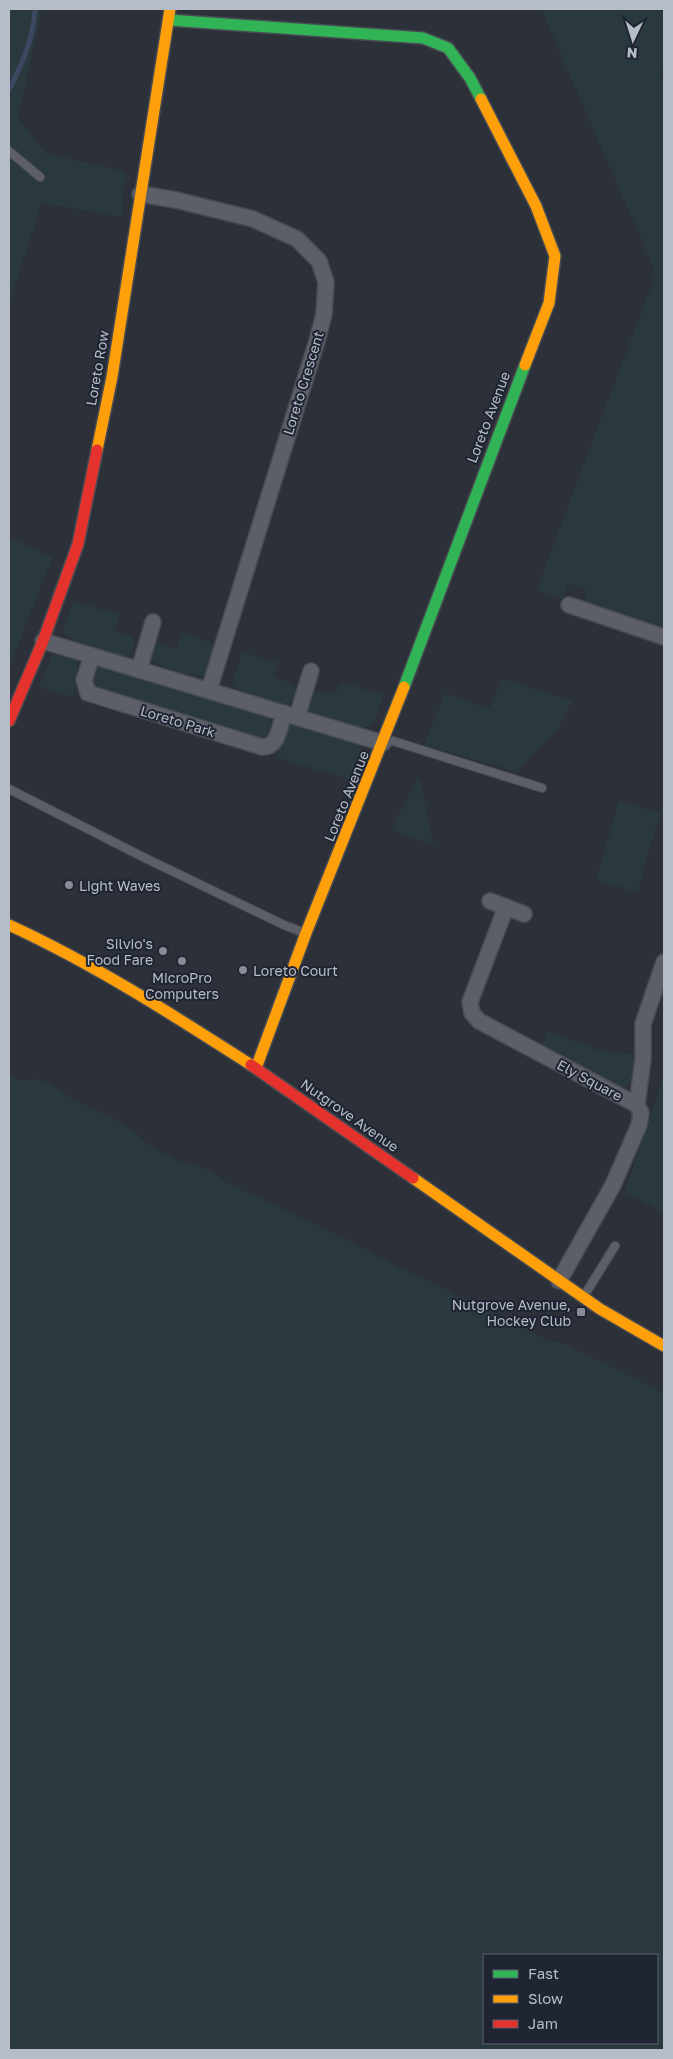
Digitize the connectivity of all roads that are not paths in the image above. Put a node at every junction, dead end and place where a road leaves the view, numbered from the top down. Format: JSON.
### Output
{"nodes":[{"id":1,"x":170,"y":15,"type":"edge"},
{"id":2,"x":9,"y":151,"type":"edge"},
{"id":3,"x":40,"y":177,"type":"dead end"},
{"id":4,"x":140,"y":194,"type":"junction"},
{"id":5,"x":569,"y":606,"type":"dead end"},
{"id":6,"x":153,"y":622,"type":"dead end"},
{"id":7,"x":664,"y":637,"type":"edge"},
{"id":8,"x":43,"y":641,"type":"junction"},
{"id":9,"x":92,"y":656,"type":"junction"},
{"id":10,"x":139,"y":670,"type":"junction"},
{"id":11,"x":311,"y":671,"type":"dead end"},
{"id":12,"x":209,"y":690,"type":"junction"},
{"id":13,"x":291,"y":715,"type":"junction"},
{"id":14,"x":9,"y":721,"type":"edge"},
{"id":15,"x":383,"y":743,"type":"junction"},
{"id":16,"x":542,"y":788,"type":"dead end"},
{"id":17,"x":9,"y":789,"type":"edge"},
{"id":18,"x":490,"y":901,"type":"dead end"},
{"id":19,"x":506,"y":907,"type":"junction"},
{"id":20,"x":524,"y":914,"type":"dead end"},
{"id":21,"x":9,"y":924,"type":"edge"},
{"id":22,"x":306,"y":933,"type":"junction"},
{"id":23,"x":664,"y":962,"type":"edge"},
{"id":24,"x":256,"y":1068,"type":"junction"},
{"id":25,"x":637,"y":1105,"type":"junction"},
{"id":26,"x":615,"y":1246,"type":"dead end"},
{"id":27,"x":558,"y":1281,"type":"junction"},
{"id":28,"x":583,"y":1298,"type":"junction"},
{"id":29,"x":664,"y":1346,"type":"edge"}],
"edges":[{"from":1,"to":4,"type":"street","name":"Loreto Row"},
{"from":1,"to":15,"type":"street","name":"Loreto Avenue"},
{"from":2,"to":3,"type":"lane"},
{"from":4,"to":8,"type":"street","name":"Loreto Row"},
{"from":4,"to":12,"type":"street","name":"Loreto Crescent"},
{"from":5,"to":7,"type":"street"},
{"from":6,"to":10,"type":"street"},
{"from":8,"to":9,"type":"street"},
{"from":8,"to":14,"type":"street","name":"Loreto Row"},
{"from":9,"to":10,"type":"street"},
{"from":9,"to":13,"type":"street","name":"Loreto Park"},
{"from":10,"to":12,"type":"street"},
{"from":11,"to":13,"type":"street"},
{"from":12,"to":13,"type":"street"},
{"from":13,"to":15,"type":"street"},
{"from":15,"to":16,"type":"lane"},
{"from":15,"to":22,"type":"street","name":"Loreto Avenue"},
{"from":17,"to":22,"type":"lane"},
{"from":18,"to":19,"type":"street"},
{"from":19,"to":20,"type":"street"},
{"from":19,"to":25,"type":"street","name":"Ely Square"},
{"from":21,"to":24,"type":"street","name":"Nutgrove Avenue"},
{"from":22,"to":24,"type":"street","name":"Loreto Avenue"},
{"from":23,"to":25,"type":"street"},
{"from":24,"to":27,"type":"street","name":"Nutgrove Avenue"},
{"from":25,"to":27,"type":"street","name":"Ely Square"},
{"from":26,"to":28,"type":"lane"},
{"from":27,"to":28,"type":"street","name":"Nutgrove Avenue"},
{"from":28,"to":29,"type":"street","name":"Nutgrove Avenue"}]}
